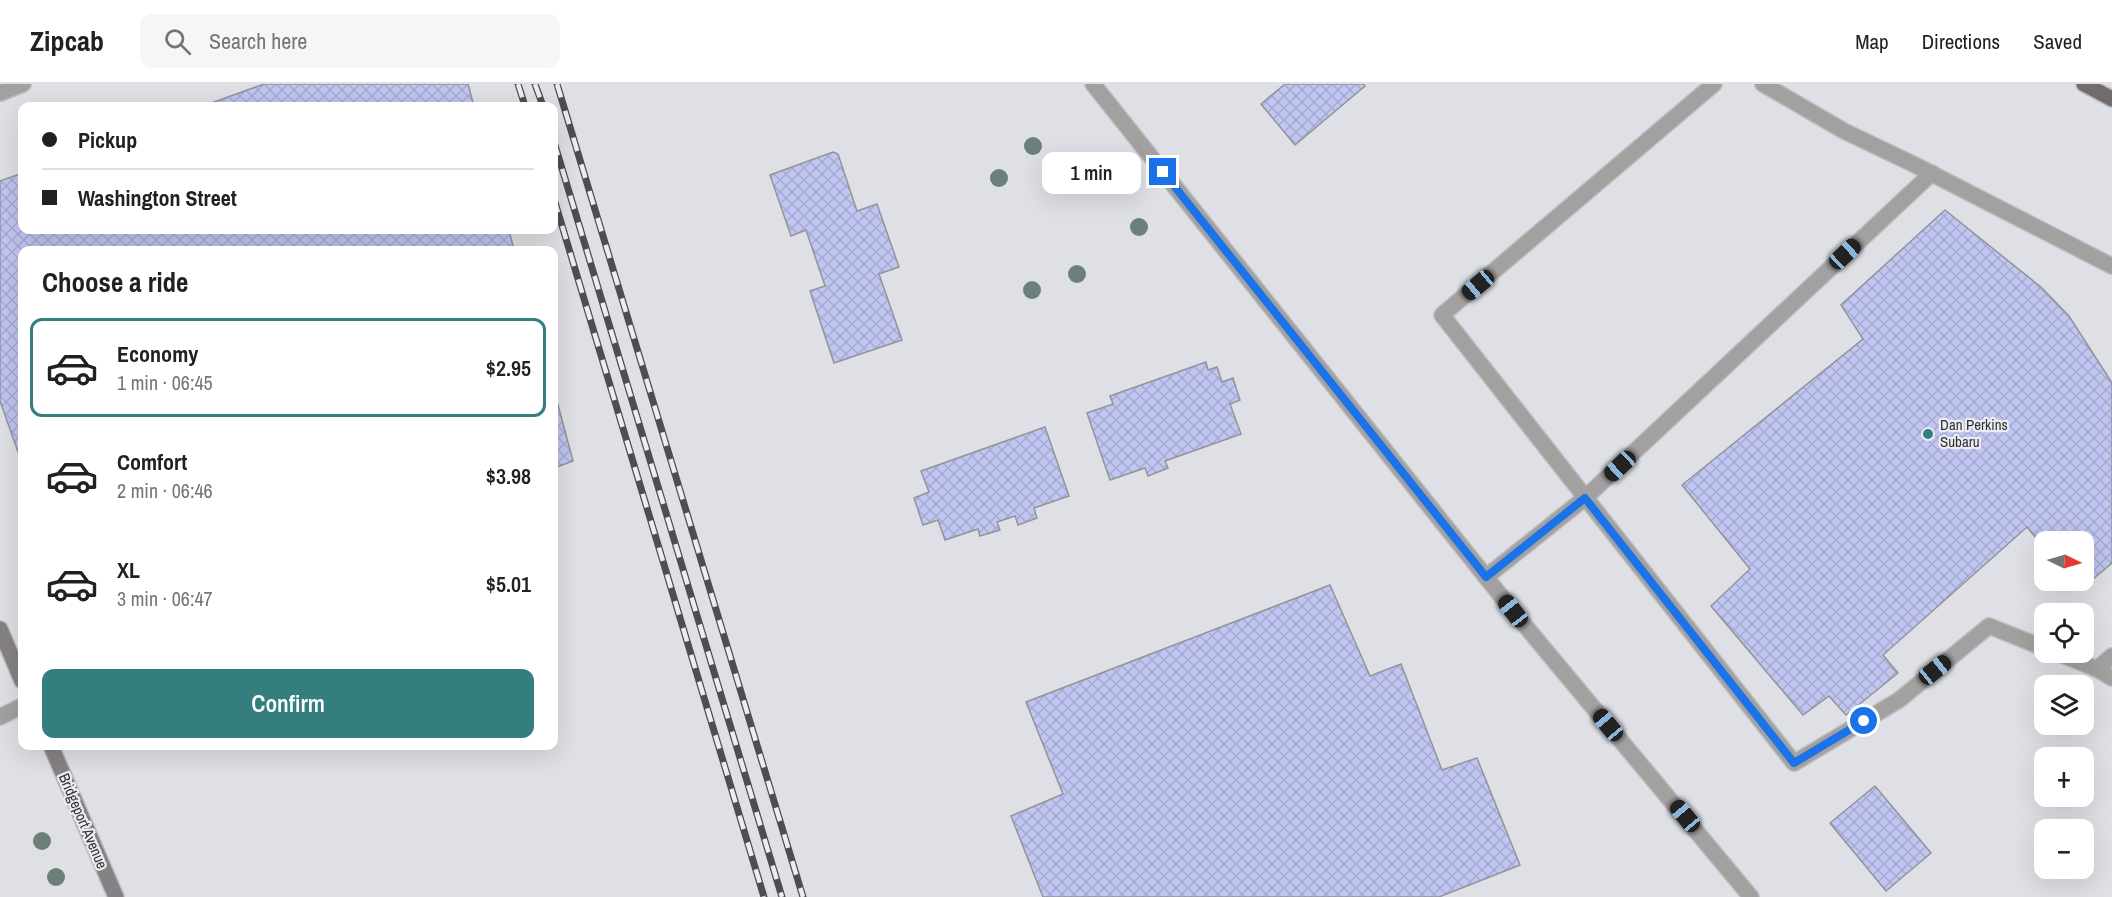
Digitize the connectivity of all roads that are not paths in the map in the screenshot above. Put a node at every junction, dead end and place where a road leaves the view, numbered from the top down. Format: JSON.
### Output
{"nodes":[{"id":1,"x":24,"y":84,"type":"edge"},
{"id":2,"x":1093,"y":84,"type":"edge"},
{"id":3,"x":1714,"y":84,"type":"edge"},
{"id":4,"x":1762,"y":84,"type":"edge"},
{"id":5,"x":2084,"y":84,"type":"edge"},
{"id":6,"x":0,"y":93,"type":"edge"},
{"id":7,"x":2112,"y":99,"type":"edge"},
{"id":8,"x":1932,"y":173,"type":"junction"},
{"id":9,"x":2112,"y":266,"type":"edge"},
{"id":10,"x":1585,"y":498,"type":"junction"},
{"id":11,"x":1486,"y":577,"type":"junction"},
{"id":12,"x":0,"y":629,"type":"edge"},
{"id":13,"x":2034,"y":644,"type":"edge"},
{"id":14,"x":2112,"y":656,"type":"edge"},
{"id":15,"x":2082,"y":663,"type":"edge"},
{"id":16,"x":2097,"y":669,"type":"junction"},
{"id":17,"x":18,"y":672,"type":"edge"},
{"id":18,"x":2112,"y":678,"type":"edge"},
{"id":19,"x":18,"y":708,"type":"edge"},
{"id":20,"x":0,"y":717,"type":"edge"},
{"id":21,"x":53,"y":750,"type":"edge"},
{"id":22,"x":116,"y":897,"type":"edge"},
{"id":23,"x":1751,"y":897,"type":"edge"}],
"edges":[{"from":1,"to":6,"type":"street"},
{"from":2,"to":11,"type":"street"},
{"from":3,"to":10,"type":"street"},
{"from":4,"to":8,"type":"street"},
{"from":5,"to":7,"type":"main road"},
{"from":8,"to":9,"type":"street"},
{"from":8,"to":10,"type":"street"},
{"from":10,"to":11,"type":"street"},
{"from":10,"to":13,"type":"street"},
{"from":11,"to":23,"type":"street"},
{"from":12,"to":17,"type":"main road"},
{"from":14,"to":16,"type":"street"},
{"from":15,"to":16,"type":"street"},
{"from":16,"to":18,"type":"street"},
{"from":19,"to":20,"type":"street"},
{"from":21,"to":22,"type":"main road","name":"Bridgeport Avenue"}]}
